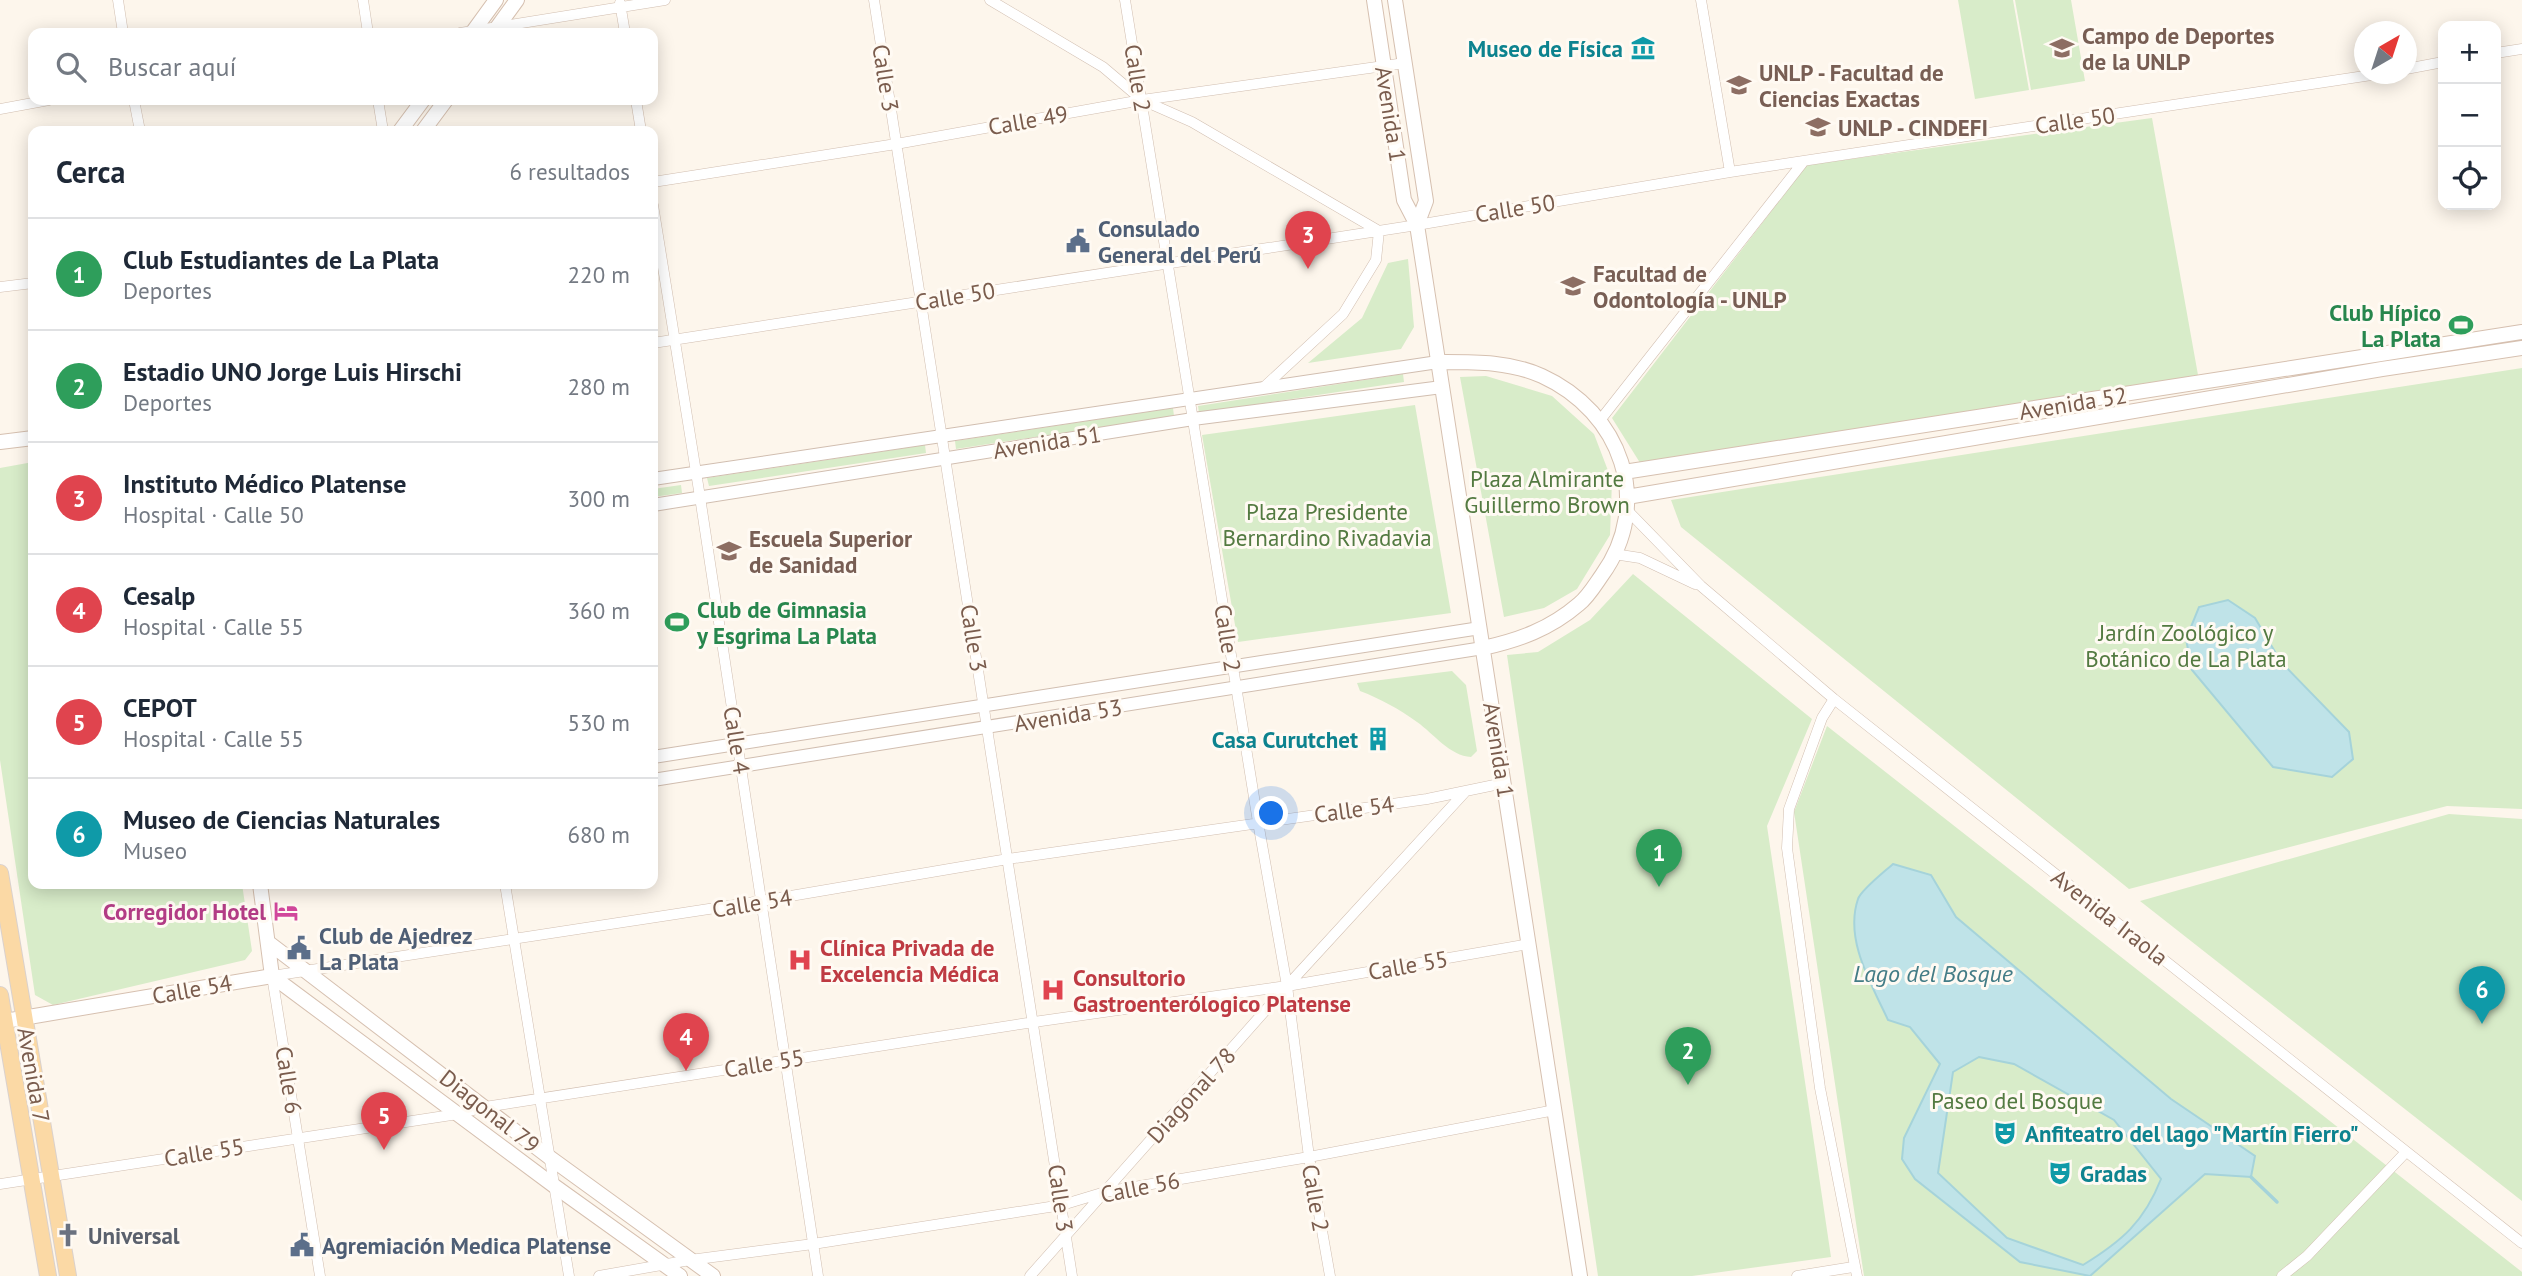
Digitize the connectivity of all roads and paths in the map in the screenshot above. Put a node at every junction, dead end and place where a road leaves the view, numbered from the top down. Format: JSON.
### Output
{"nodes":[{"id":1,"x":118,"y":0,"type":"edge"},
{"id":2,"x":363,"y":0,"type":"edge"},
{"id":3,"x":496,"y":0,"type":"edge"},
{"id":4,"x":517,"y":0,"type":"edge"},
{"id":5,"x":665,"y":0,"type":"edge"},
{"id":6,"x":874,"y":0,"type":"edge"},
{"id":7,"x":990,"y":0,"type":"edge"},
{"id":8,"x":1125,"y":0,"type":"edge"},
{"id":9,"x":1374,"y":0,"type":"edge"},
{"id":10,"x":1395,"y":0,"type":"edge"},
{"id":11,"x":1701,"y":0,"type":"edge"},
{"id":12,"x":621,"y":3,"type":"edge"},
{"id":13,"x":123,"y":28,"type":"edge"},
{"id":14,"x":367,"y":28,"type":"edge"},
{"id":15,"x":473,"y":28,"type":"edge"},
{"id":16,"x":497,"y":28,"type":"edge"},
{"id":17,"x":508,"y":28,"type":"edge"},
{"id":18,"x":624,"y":28,"type":"edge"},
{"id":19,"x":2522,"y":49,"type":"edge"},
{"id":20,"x":2501,"y":52,"type":"edge"},
{"id":21,"x":1405,"y":63,"type":"junction"},
{"id":22,"x":2438,"y":63,"type":"edge"},
{"id":23,"x":1384,"y":66,"type":"junction"},
{"id":24,"x":2417,"y":67,"type":"edge"},
{"id":25,"x":2354,"y":78,"type":"edge"},
{"id":26,"x":1142,"y":100,"type":"junction"},
{"id":27,"x":28,"y":104,"type":"edge"},
{"id":28,"x":135,"y":105,"type":"edge"},
{"id":29,"x":379,"y":105,"type":"edge"},
{"id":30,"x":420,"y":105,"type":"edge"},
{"id":31,"x":442,"y":105,"type":"edge"},
{"id":32,"x":637,"y":105,"type":"edge"},
{"id":33,"x":0,"y":109,"type":"edge"},
{"id":34,"x":138,"y":126,"type":"edge"},
{"id":35,"x":382,"y":126,"type":"edge"},
{"id":36,"x":404,"y":126,"type":"edge"},
{"id":37,"x":427,"y":126,"type":"edge"},
{"id":38,"x":640,"y":126,"type":"edge"},
{"id":39,"x":896,"y":144,"type":"junction"},
{"id":40,"x":1804,"y":161,"type":"junction"},
{"id":41,"x":1730,"y":172,"type":"junction"},
{"id":42,"x":658,"y":181,"type":"edge"},
{"id":43,"x":1417,"y":225,"type":"junction"},
{"id":44,"x":1379,"y":231,"type":"junction"},
{"id":45,"x":658,"y":237,"type":"edge"},
{"id":46,"x":1168,"y":263,"type":"junction"},
{"id":47,"x":28,"y":284,"type":"edge"},
{"id":48,"x":0,"y":288,"type":"edge"},
{"id":49,"x":921,"y":301,"type":"junction"},
{"id":50,"x":2522,"y":332,"type":"edge"},
{"id":51,"x":674,"y":340,"type":"junction"},
{"id":52,"x":658,"y":342,"type":"edge"},
{"id":53,"x":2522,"y":348,"type":"edge"},
{"id":54,"x":1437,"y":362,"type":"junction"},
{"id":55,"x":1442,"y":387,"type":"junction"},
{"id":56,"x":1263,"y":388,"type":"junction"},
{"id":57,"x":1189,"y":398,"type":"junction"},
{"id":58,"x":1193,"y":419,"type":"junction"},
{"id":59,"x":1601,"y":419,"type":"junction"},
{"id":60,"x":942,"y":435,"type":"junction"},
{"id":61,"x":28,"y":439,"type":"edge"},
{"id":62,"x":0,"y":442,"type":"edge"},
{"id":63,"x":946,"y":458,"type":"junction"},
{"id":64,"x":695,"y":472,"type":"junction"},
{"id":65,"x":1624,"y":472,"type":"junction"},
{"id":66,"x":658,"y":478,"type":"edge"},
{"id":67,"x":700,"y":497,"type":"junction"},
{"id":68,"x":1627,"y":503,"type":"junction"},
{"id":69,"x":658,"y":504,"type":"edge"},
{"id":70,"x":1614,"y":554,"type":"junction"},
{"id":71,"x":1701,"y":586,"type":"junction"},
{"id":72,"x":1480,"y":628,"type":"junction"},
{"id":73,"x":1483,"y":648,"type":"junction"},
{"id":74,"x":1233,"y":667,"type":"junction"},
{"id":75,"x":1236,"y":688,"type":"junction"},
{"id":76,"x":1835,"y":699,"type":"junction"},
{"id":77,"x":984,"y":705,"type":"junction"},
{"id":78,"x":988,"y":727,"type":"junction"},
{"id":79,"x":737,"y":743,"type":"junction"},
{"id":80,"x":658,"y":756,"type":"edge"},
{"id":81,"x":741,"y":766,"type":"junction"},
{"id":82,"x":658,"y":779,"type":"edge"},
{"id":83,"x":1504,"y":783,"type":"junction"},
{"id":84,"x":1466,"y":792,"type":"junction"},
{"id":85,"x":1258,"y":822,"type":"junction"},
{"id":86,"x":1008,"y":859,"type":"junction"},
{"id":87,"x":1,"y":879,"type":"edge"},
{"id":88,"x":261,"y":889,"type":"edge"},
{"id":89,"x":506,"y":889,"type":"edge"},
{"id":90,"x":761,"y":901,"type":"junction"},
{"id":91,"x":514,"y":940,"type":"junction"},
{"id":92,"x":269,"y":943,"type":"junction"},
{"id":93,"x":1529,"y":944,"type":"junction"},
{"id":94,"x":308,"y":971,"type":"junction"},
{"id":95,"x":272,"y":976,"type":"junction"},
{"id":96,"x":1287,"y":986,"type":"junction"},
{"id":97,"x":0,"y":995,"type":"edge"},
{"id":98,"x":24,"y":1019,"type":"junction"},
{"id":99,"x":2,"y":1022,"type":"edge"},
{"id":100,"x":1034,"y":1022,"type":"junction"},
{"id":101,"x":785,"y":1060,"type":"junction"},
{"id":102,"x":540,"y":1100,"type":"junction"},
{"id":103,"x":485,"y":1107,"type":"junction"},
{"id":104,"x":1555,"y":1110,"type":"junction"},
{"id":105,"x":458,"y":1114,"type":"junction"},
{"id":106,"x":298,"y":1137,"type":"junction"},
{"id":107,"x":2406,"y":1152,"type":"junction"},
{"id":108,"x":549,"y":1157,"type":"junction"},
{"id":109,"x":1309,"y":1157,"type":"junction"},
{"id":110,"x":52,"y":1175,"type":"junction"},
{"id":111,"x":33,"y":1178,"type":"junction"},
{"id":112,"x":0,"y":1184,"type":"edge"},
{"id":113,"x":553,"y":1185,"type":"junction"},
{"id":114,"x":1105,"y":1192,"type":"junction"},
{"id":115,"x":1062,"y":1205,"type":"junction"},
{"id":116,"x":1066,"y":1236,"type":"junction"},
{"id":117,"x":2522,"y":1243,"type":"edge"},
{"id":118,"x":813,"y":1244,"type":"junction"},
{"id":119,"x":690,"y":1260,"type":"junction"},
{"id":120,"x":664,"y":1264,"type":"junction"},
{"id":121,"x":1857,"y":1273,"type":"edge"},
{"id":122,"x":1828,"y":1274,"type":"edge"},
{"id":123,"x":48,"y":1276,"type":"edge"},
{"id":124,"x":68,"y":1276,"type":"edge"},
{"id":125,"x":320,"y":1276,"type":"edge"},
{"id":126,"x":569,"y":1276,"type":"edge"},
{"id":127,"x":599,"y":1276,"type":"edge"},
{"id":128,"x":680,"y":1276,"type":"edge"},
{"id":129,"x":713,"y":1276,"type":"edge"},
{"id":130,"x":818,"y":1276,"type":"edge"},
{"id":131,"x":1030,"y":1276,"type":"edge"},
{"id":132,"x":1072,"y":1276,"type":"edge"},
{"id":133,"x":1330,"y":1276,"type":"edge"},
{"id":134,"x":1580,"y":1276,"type":"edge"},
{"id":135,"x":1797,"y":1276,"type":"edge"},
{"id":136,"x":2282,"y":1276,"type":"edge"}],
"edges":[{"from":1,"to":13,"type":"street"},
{"from":2,"to":14,"type":"street"},
{"from":3,"to":15,"type":"main road"},
{"from":4,"to":16,"type":"main road"},
{"from":5,"to":12,"type":"street"},
{"from":6,"to":39,"type":"street","name":"Calle 3"},
{"from":7,"to":26,"type":"street"},
{"from":8,"to":26,"type":"street","name":"Calle 2"},
{"from":9,"to":23,"type":"main road","name":"Avenida 1"},
{"from":10,"to":21,"type":"main road","name":"Avenida 1"},
{"from":11,"to":41,"type":"street"},
{"from":12,"to":17,"type":"street"},
{"from":12,"to":18,"type":"street"},
{"from":19,"to":20,"type":"street"},
{"from":21,"to":23,"type":"street","name":"Calle 49"},
{"from":21,"to":43,"type":"main road","name":"Avenida 1"},
{"from":22,"to":24,"type":"street"},
{"from":23,"to":26,"type":"street","name":"Calle 49"},
{"from":23,"to":43,"type":"main road","name":"Avenida 1"},
{"from":25,"to":40,"type":"street","name":"Calle 50"},
{"from":26,"to":39,"type":"street","name":"Calle 49"},
{"from":26,"to":44,"type":"street"},
{"from":26,"to":46,"type":"street","name":"Calle 2"},
{"from":27,"to":33,"type":"street"},
{"from":28,"to":34,"type":"street"},
{"from":29,"to":35,"type":"street"},
{"from":30,"to":36,"type":"main road"},
{"from":31,"to":37,"type":"main road"},
{"from":32,"to":38,"type":"street"},
{"from":39,"to":42,"type":"street","name":"Calle 49"},
{"from":39,"to":49,"type":"street","name":"Calle 3"},
{"from":40,"to":41,"type":"street","name":"Calle 50"},
{"from":40,"to":59,"type":"street"},
{"from":41,"to":43,"type":"street","name":"Calle 50"},
{"from":43,"to":44,"type":"street","name":"Calle 50"},
{"from":43,"to":54,"type":"main road","name":"Avenida 1"},
{"from":44,"to":46,"type":"street","name":"Calle 50"},
{"from":44,"to":56,"type":"street"},
{"from":45,"to":51,"type":"street","name":"Calle 4"},
{"from":46,"to":49,"type":"street","name":"Calle 50"},
{"from":46,"to":57,"type":"street","name":"Calle 2"},
{"from":47,"to":48,"type":"street"},
{"from":49,"to":51,"type":"street","name":"Calle 50"},
{"from":49,"to":60,"type":"street","name":"Calle 3"},
{"from":50,"to":65,"type":"main road","name":"Avenida 52"},
{"from":51,"to":52,"type":"street","name":"Calle 50"},
{"from":51,"to":64,"type":"street","name":"Calle 4"},
{"from":53,"to":68,"type":"main road","name":"Avenida 52"},
{"from":54,"to":55,"type":"main road","name":"Avenida 1"},
{"from":54,"to":56,"type":"street","name":"Avenida 51"},
{"from":54,"to":59,"type":"main road"},
{"from":55,"to":58,"type":"street","name":"Avenida 51"},
{"from":55,"to":72,"type":"main road","name":"Avenida 1"},
{"from":56,"to":57,"type":"street","name":"Avenida 51"},
{"from":57,"to":58,"type":"street","name":"Calle 2"},
{"from":57,"to":60,"type":"street","name":"Avenida 51"},
{"from":58,"to":63,"type":"street","name":"Avenida 51"},
{"from":58,"to":74,"type":"street","name":"Calle 2"},
{"from":59,"to":65,"type":"main road"},
{"from":60,"to":63,"type":"street","name":"Calle 3"},
{"from":60,"to":64,"type":"street","name":"Avenida 51"},
{"from":61,"to":62,"type":"main road"},
{"from":63,"to":67,"type":"street","name":"Avenida 51"},
{"from":63,"to":77,"type":"street","name":"Calle 3"},
{"from":64,"to":66,"type":"street","name":"Avenida 51"},
{"from":64,"to":67,"type":"street","name":"Calle 4"},
{"from":65,"to":68,"type":"main road"},
{"from":67,"to":69,"type":"street","name":"Avenida 51"},
{"from":67,"to":79,"type":"street","name":"Calle 4"},
{"from":68,"to":70,"type":"main road"},
{"from":68,"to":71,"type":"street","name":"Avenida Iraola"},
{"from":70,"to":71,"type":"street","name":"Avenida Iraola"},
{"from":70,"to":73,"type":"main road"},
{"from":71,"to":76,"type":"street","name":"Avenida Iraola"},
{"from":72,"to":73,"type":"main road","name":"Avenida 1"},
{"from":72,"to":74,"type":"street","name":"Avenida 53"},
{"from":73,"to":75,"type":"street","name":"Avenida 53"},
{"from":73,"to":83,"type":"main road","name":"Avenida 1"},
{"from":74,"to":75,"type":"street","name":"Calle 2"},
{"from":74,"to":77,"type":"street","name":"Avenida 53"},
{"from":75,"to":78,"type":"street","name":"Avenida 53"},
{"from":75,"to":85,"type":"street","name":"Calle 2"},
{"from":76,"to":107,"type":"street","name":"Avenida Iraola"},
{"from":76,"to":121,"type":"street"},
{"from":77,"to":78,"type":"street","name":"Calle 3"},
{"from":77,"to":79,"type":"street","name":"Avenida 53"},
{"from":78,"to":81,"type":"street","name":"Avenida 53"},
{"from":78,"to":86,"type":"street","name":"Calle 3"},
{"from":79,"to":80,"type":"street","name":"Avenida 53"},
{"from":79,"to":81,"type":"street","name":"Calle 4"},
{"from":81,"to":82,"type":"street","name":"Avenida 53"},
{"from":81,"to":90,"type":"street","name":"Calle 4"},
{"from":83,"to":84,"type":"street","name":"Calle 54"},
{"from":83,"to":93,"type":"main road","name":"Avenida 1"},
{"from":84,"to":85,"type":"street","name":"Calle 54"},
{"from":84,"to":96,"type":"street","name":"Diagonal 78"},
{"from":85,"to":86,"type":"street","name":"Calle 54"},
{"from":85,"to":96,"type":"street","name":"Calle 2"},
{"from":86,"to":90,"type":"street","name":"Calle 54"},
{"from":86,"to":100,"type":"street","name":"Calle 3"},
{"from":87,"to":98,"type":"main road","name":"Avenida 7"},
{"from":88,"to":92,"type":"main road","name":"Calle 6"},
{"from":89,"to":91,"type":"street"},
{"from":90,"to":91,"type":"street","name":"Calle 54"},
{"from":90,"to":101,"type":"street","name":"Calle 4"},
{"from":91,"to":94,"type":"street","name":"Calle 54"},
{"from":91,"to":102,"type":"street"},
{"from":92,"to":94,"type":"main road","name":"Diagonal 79"},
{"from":92,"to":95,"type":"main road","name":"Calle 6"},
{"from":93,"to":96,"type":"street","name":"Calle 55"},
{"from":93,"to":104,"type":"main road","name":"Avenida 1"},
{"from":94,"to":95,"type":"street","name":"Calle 54"},
{"from":94,"to":103,"type":"main road","name":"Diagonal 79"},
{"from":95,"to":98,"type":"main road","name":"Calle 54"},
{"from":95,"to":105,"type":"main road","name":"Diagonal 79"},
{"from":95,"to":106,"type":"street","name":"Calle 6"},
{"from":96,"to":100,"type":"street","name":"Calle 55"},
{"from":96,"to":109,"type":"street","name":"Calle 2"},
{"from":96,"to":114,"type":"street","name":"Diagonal 78"},
{"from":97,"to":99,"type":"main road","name":"Avenida 7"},
{"from":98,"to":99,"type":"main road","name":"Calle 54"},
{"from":98,"to":110,"type":"main road","name":"Avenida 7"},
{"from":99,"to":111,"type":"main road","name":"Avenida 7"},
{"from":100,"to":101,"type":"street","name":"Calle 55"},
{"from":100,"to":115,"type":"street","name":"Calle 3"},
{"from":101,"to":102,"type":"street","name":"Calle 55"},
{"from":101,"to":118,"type":"street","name":"Calle 4"},
{"from":102,"to":103,"type":"street","name":"Calle 55"},
{"from":102,"to":108,"type":"street"},
{"from":103,"to":105,"type":"street","name":"Calle 55"},
{"from":103,"to":108,"type":"main road","name":"Diagonal 79"},
{"from":104,"to":109,"type":"street","name":"Calle 56"},
{"from":104,"to":134,"type":"main road","name":"Avenida 1"},
{"from":105,"to":106,"type":"street","name":"Calle 55"},
{"from":105,"to":113,"type":"main road","name":"Diagonal 79"},
{"from":106,"to":110,"type":"street","name":"Calle 55"},
{"from":106,"to":125,"type":"street","name":"Calle 6"},
{"from":107,"to":117,"type":"street","name":"Avenida Iraola"},
{"from":107,"to":136,"type":"street"},
{"from":108,"to":113,"type":"street"},
{"from":108,"to":119,"type":"main road","name":"Diagonal 79"},
{"from":109,"to":114,"type":"street","name":"Calle 56"},
{"from":109,"to":133,"type":"street","name":"Calle 2"},
{"from":110,"to":111,"type":"street","name":"Calle 55"},
{"from":110,"to":124,"type":"main road","name":"Avenida 7"},
{"from":111,"to":112,"type":"street","name":"Calle 55"},
{"from":111,"to":123,"type":"main road","name":"Avenida 7"},
{"from":113,"to":120,"type":"main road","name":"Diagonal 79"},
{"from":113,"to":126,"type":"street"},
{"from":114,"to":115,"type":"street","name":"Calle 56"},
{"from":114,"to":116,"type":"street","name":"Diagonal 78"},
{"from":115,"to":116,"type":"street","name":"Calle 3"},
{"from":115,"to":118,"type":"street","name":"Calle 56"},
{"from":116,"to":131,"type":"street","name":"Diagonal 78"},
{"from":116,"to":132,"type":"street","name":"Calle 3"},
{"from":118,"to":119,"type":"street","name":"Calle 56"},
{"from":118,"to":130,"type":"street","name":"Calle 4"},
{"from":119,"to":120,"type":"street","name":"Calle 56"},
{"from":119,"to":129,"type":"main road","name":"Diagonal 79"},
{"from":120,"to":127,"type":"street","name":"Calle 56"},
{"from":120,"to":128,"type":"main road","name":"Diagonal 79"},
{"from":121,"to":122,"type":"street"},
{"from":122,"to":135,"type":"street"}]}
